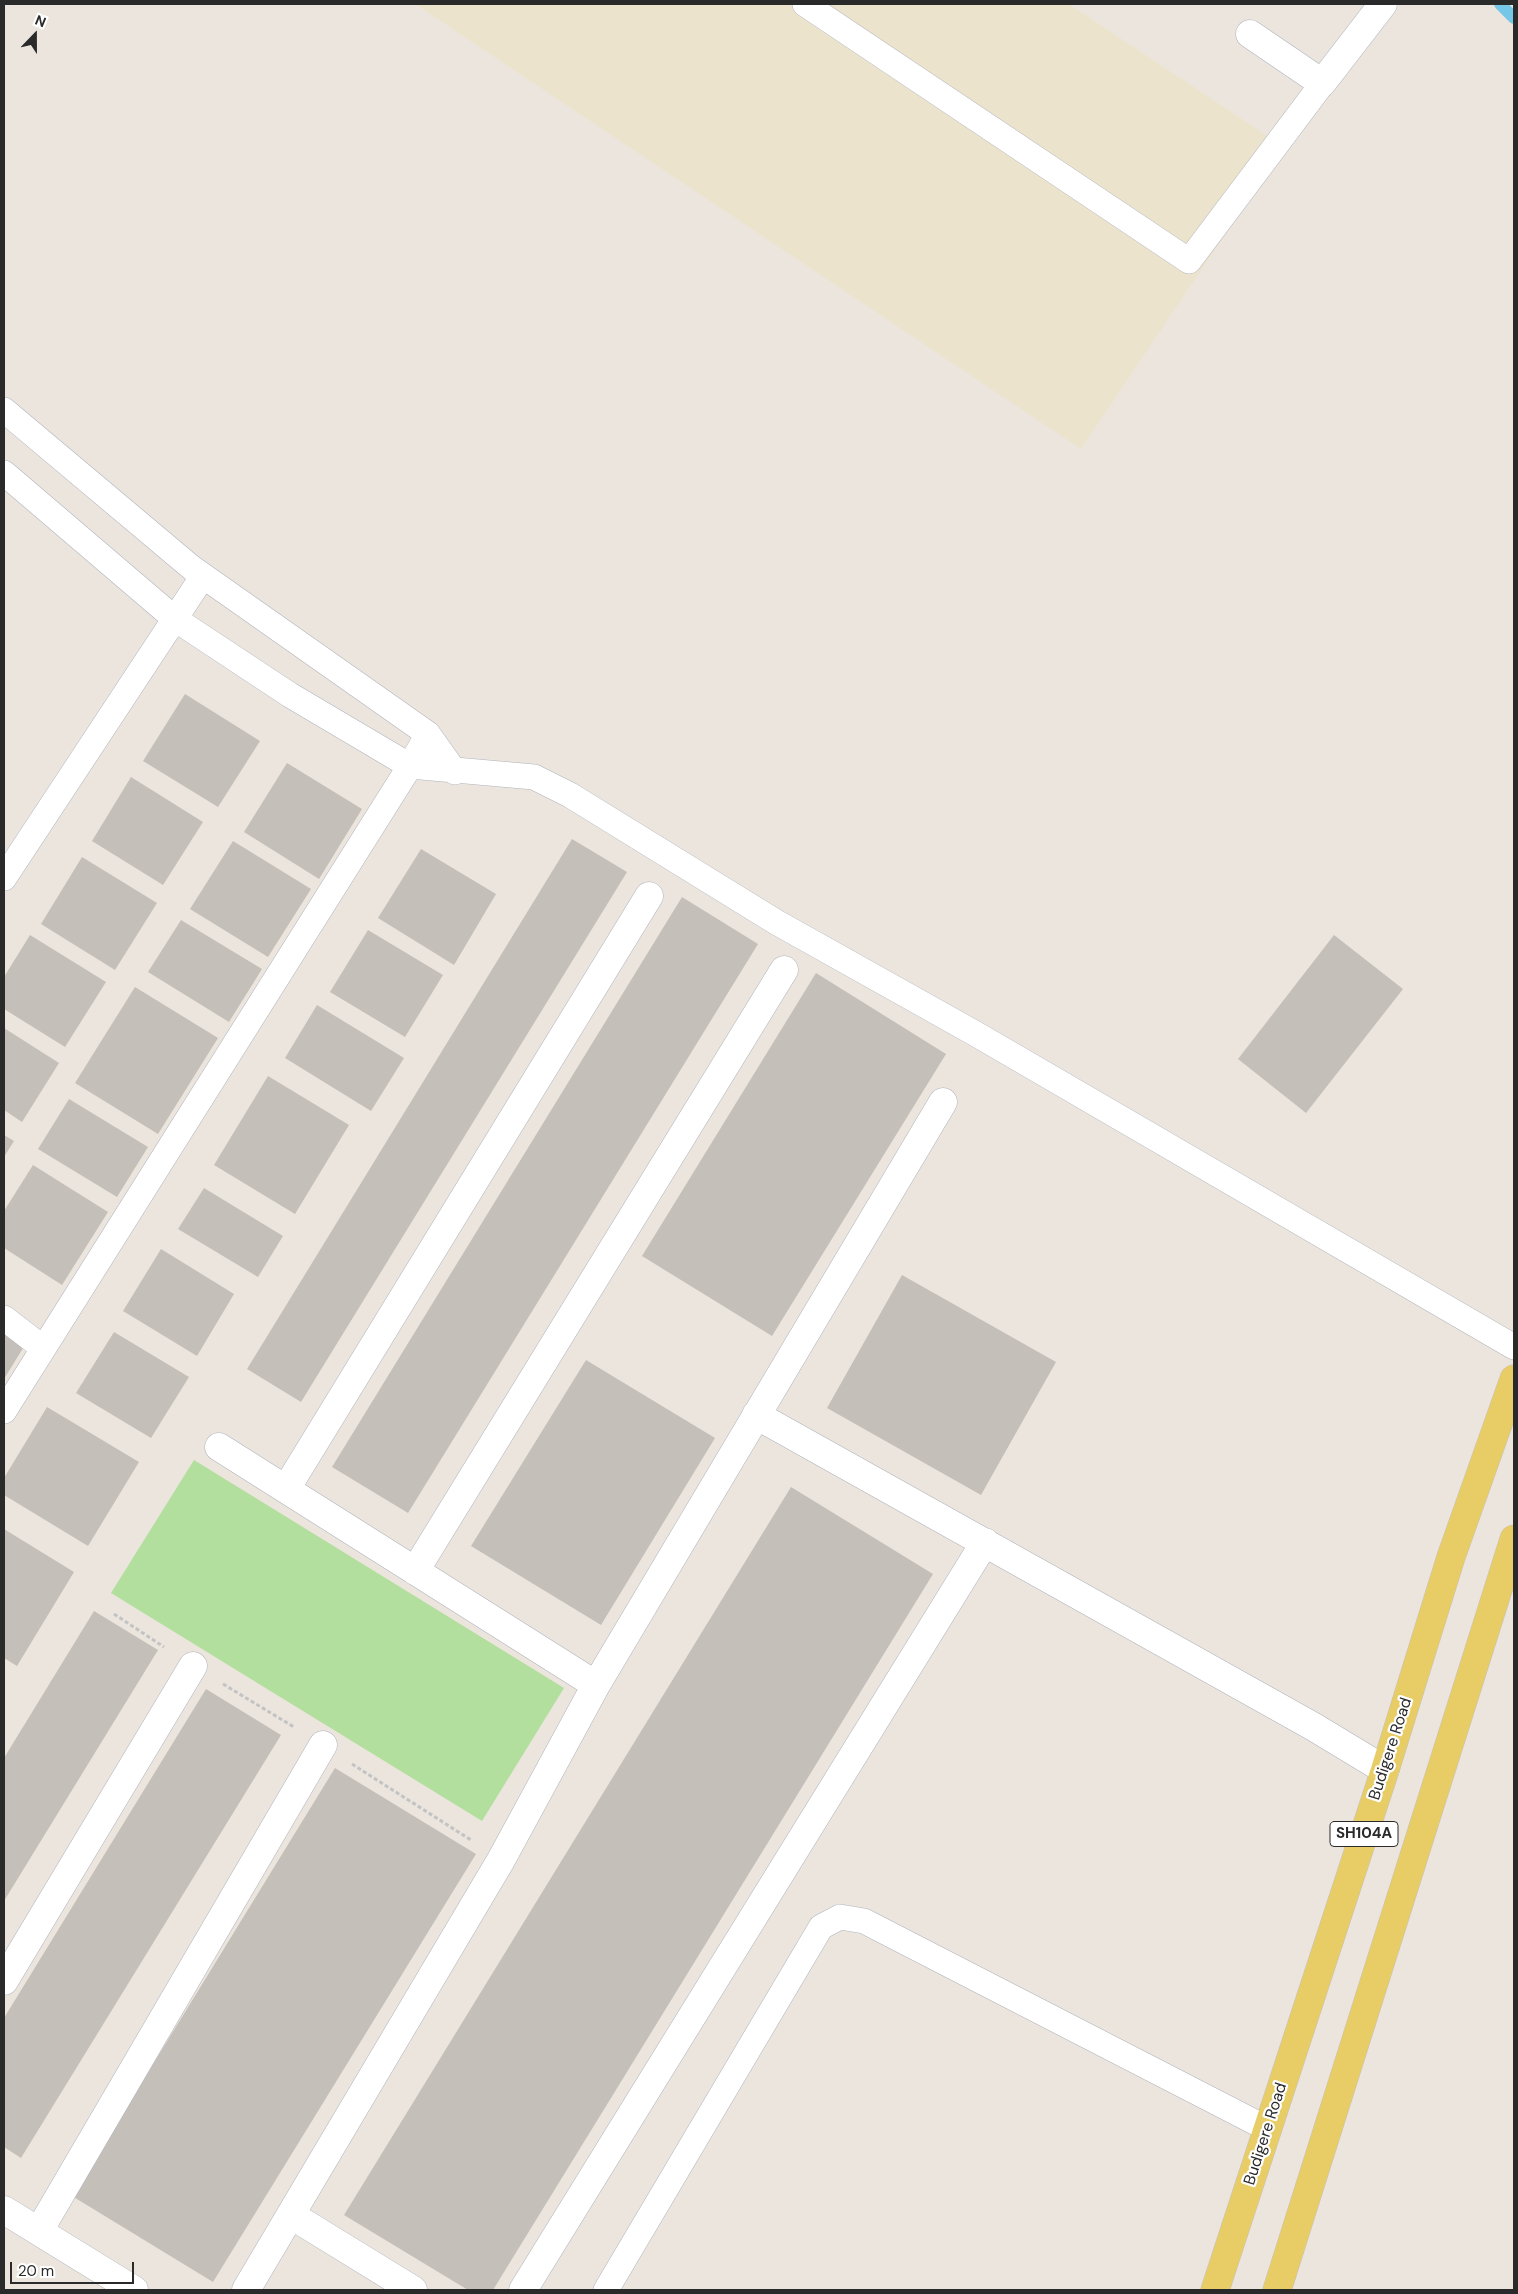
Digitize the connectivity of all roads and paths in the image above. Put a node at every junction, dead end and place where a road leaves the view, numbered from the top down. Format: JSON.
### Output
{"nodes":[{"id":1,"x":804,"y":4,"type":"edge"},
{"id":2,"x":1382,"y":4,"type":"edge"},
{"id":3,"x":833,"y":12,"type":"edge"},
{"id":4,"x":1250,"y":34,"type":"dead end"},
{"id":5,"x":1320,"y":86,"type":"junction"},
{"id":6,"x":4,"y":410,"type":"edge"},
{"id":7,"x":4,"y":473,"type":"edge"},
{"id":8,"x":203,"y":576,"type":"junction"},
{"id":9,"x":174,"y":619,"type":"junction"},
{"id":10,"x":428,"y":734,"type":"junction"},
{"id":11,"x":410,"y":766,"type":"junction"},
{"id":12,"x":455,"y":772,"type":"junction"},
{"id":13,"x":4,"y":878,"type":"edge"},
{"id":14,"x":649,"y":896,"type":"dead end"},
{"id":15,"x":784,"y":970,"type":"dead end"},
{"id":16,"x":943,"y":1102,"type":"dead end"},
{"id":17,"x":4,"y":1318,"type":"edge"},
{"id":18,"x":1514,"y":1347,"type":"edge"},
{"id":19,"x":43,"y":1348,"type":"junction"},
{"id":20,"x":1514,"y":1379,"type":"edge"},
{"id":21,"x":4,"y":1411,"type":"edge"},
{"id":22,"x":756,"y":1415,"type":"junction"},
{"id":23,"x":219,"y":1447,"type":"dead end"},
{"id":24,"x":286,"y":1489,"type":"junction"},
{"id":25,"x":1514,"y":1539,"type":"edge"},
{"id":26,"x":986,"y":1542,"type":"junction"},
{"id":27,"x":415,"y":1571,"type":"junction"},
{"id":28,"x":1508,"y":1585,"type":"edge"},
{"id":29,"x":193,"y":1666,"type":"dead end"},
{"id":30,"x":596,"y":1684,"type":"junction"},
{"id":31,"x":323,"y":1745,"type":"dead end"},
{"id":32,"x":1385,"y":1770,"type":"junction"},
{"id":33,"x":4,"y":1981,"type":"edge"},
{"id":34,"x":1268,"y":2128,"type":"junction"},
{"id":35,"x":4,"y":2210,"type":"edge"},
{"id":36,"x":291,"y":2215,"type":"junction"},
{"id":37,"x":38,"y":2231,"type":"junction"},
{"id":38,"x":134,"y":2290,"type":"edge"},
{"id":39,"x":246,"y":2290,"type":"edge"},
{"id":40,"x":413,"y":2290,"type":"edge"},
{"id":41,"x":523,"y":2290,"type":"edge"},
{"id":42,"x":606,"y":2290,"type":"edge"},
{"id":43,"x":1215,"y":2290,"type":"edge"},
{"id":44,"x":1277,"y":2290,"type":"edge"}],
"edges":[{"from":1,"to":3,"type":"lane"},
{"from":2,"to":5,"type":"street"},
{"from":3,"to":5,"type":"lane"},
{"from":4,"to":5,"type":"street"},
{"from":6,"to":8,"type":"lane"},
{"from":7,"to":9,"type":"lane"},
{"from":8,"to":9,"type":"lane"},
{"from":8,"to":10,"type":"lane"},
{"from":9,"to":11,"type":"lane"},
{"from":9,"to":13,"type":"lane"},
{"from":10,"to":11,"type":"lane"},
{"from":10,"to":12,"type":"lane"},
{"from":11,"to":12,"type":"lane"},
{"from":11,"to":19,"type":"lane"},
{"from":12,"to":18,"type":"lane"},
{"from":14,"to":24,"type":"street"},
{"from":15,"to":27,"type":"street"},
{"from":16,"to":22,"type":"street"},
{"from":17,"to":19,"type":"lane"},
{"from":19,"to":21,"type":"lane"},
{"from":20,"to":32,"type":"main road","name":"Budigere Road","number":"SH104A"},
{"from":22,"to":26,"type":"street"},
{"from":22,"to":30,"type":"street"},
{"from":23,"to":24,"type":"street"},
{"from":24,"to":27,"type":"street"},
{"from":25,"to":28,"type":"main road","number":"SH104A"},
{"from":26,"to":32,"type":"street"},
{"from":26,"to":41,"type":"street"},
{"from":27,"to":30,"type":"street"},
{"from":28,"to":44,"type":"main road","number":"SH104A"},
{"from":29,"to":33,"type":"street"},
{"from":30,"to":36,"type":"street"},
{"from":31,"to":37,"type":"street"},
{"from":32,"to":34,"type":"main road","name":"Budigere Road","number":"SH104A"},
{"from":34,"to":42,"type":"lane"},
{"from":34,"to":43,"type":"main road","name":"Budigere Road","number":"SH104A"},
{"from":35,"to":37,"type":"street"},
{"from":36,"to":39,"type":"street"},
{"from":36,"to":40,"type":"street"},
{"from":37,"to":38,"type":"street"}]}
